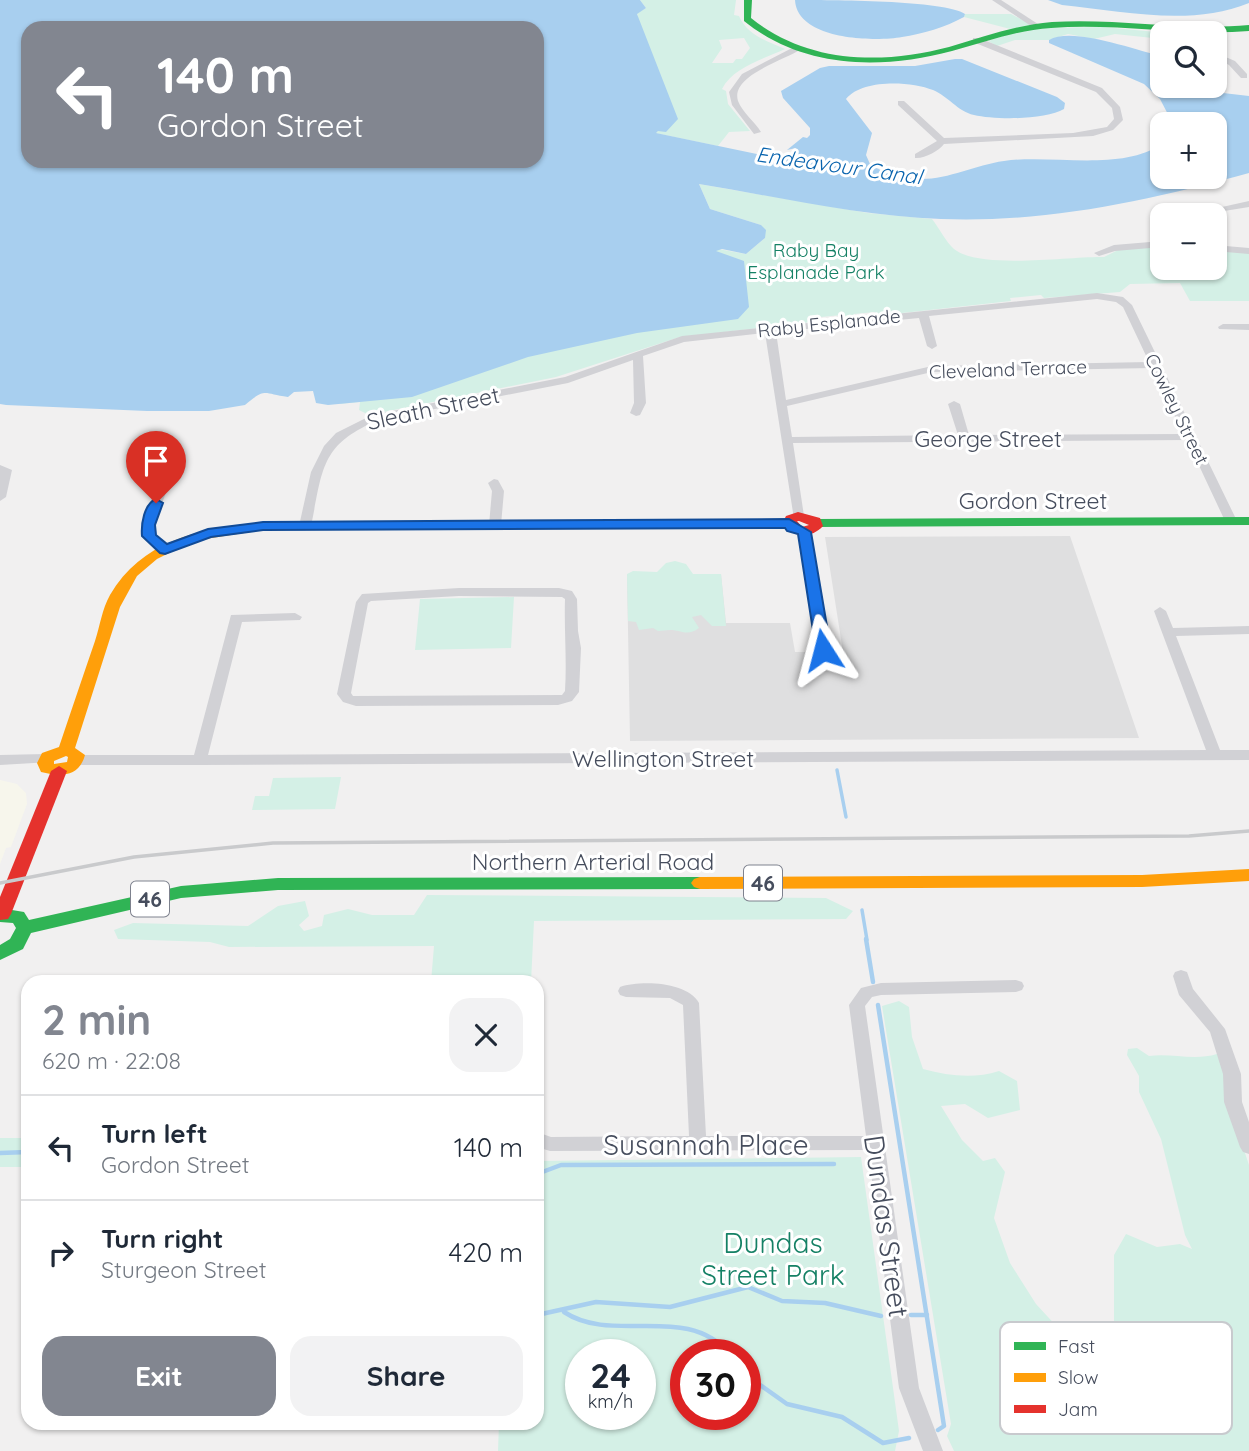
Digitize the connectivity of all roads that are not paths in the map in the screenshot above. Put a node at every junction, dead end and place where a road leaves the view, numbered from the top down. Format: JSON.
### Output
{"nodes":[{"id":1,"x":748,"y":0,"type":"edge"},
{"id":2,"x":996,"y":0,"type":"edge"},
{"id":3,"x":1037,"y":26,"type":"junction"},
{"id":4,"x":1249,"y":28,"type":"edge"},
{"id":5,"x":1150,"y":30,"type":"edge"},
{"id":6,"x":1227,"y":30,"type":"edge"},
{"id":7,"x":976,"y":40,"type":"junction"},
{"id":8,"x":797,"y":49,"type":"junction"},
{"id":9,"x":1227,"y":61,"type":"edge"},
{"id":10,"x":1244,"y":76,"type":"dead end"},
{"id":11,"x":901,"y":103,"type":"dead end"},
{"id":12,"x":757,"y":132,"type":"dead end"},
{"id":13,"x":942,"y":141,"type":"junction"},
{"id":14,"x":918,"y":156,"type":"dead end"},
{"id":15,"x":1249,"y":204,"type":"edge"},
{"id":16,"x":1227,"y":208,"type":"edge"},
{"id":17,"x":1150,"y":245,"type":"edge"},
{"id":18,"x":1227,"y":249,"type":"edge"},
{"id":19,"x":1249,"y":251,"type":"edge"},
{"id":20,"x":1100,"y":253,"type":"dead end"},
{"id":21,"x":1119,"y":299,"type":"joint"},
{"id":22,"x":923,"y":314,"type":"junction"},
{"id":23,"x":1223,"y":327,"type":"dead end"},
{"id":24,"x":1249,"y":327,"type":"edge"},
{"id":25,"x":769,"y":330,"type":"junction"},
{"id":26,"x":932,"y":346,"type":"dead end"},
{"id":27,"x":638,"y":354,"type":"junction"},
{"id":28,"x":1156,"y":365,"type":"junction"},
{"id":29,"x":546,"y":384,"type":"joint"},
{"id":30,"x":781,"y":404,"type":"junction"},
{"id":31,"x":954,"y":404,"type":"dead end"},
{"id":32,"x":636,"y":413,"type":"dead end"},
{"id":33,"x":1190,"y":437,"type":"junction"},
{"id":34,"x":964,"y":438,"type":"junction"},
{"id":35,"x":786,"y":440,"type":"junction"},
{"id":36,"x":172,"y":460,"type":"dead end"},
{"id":37,"x":0,"y":468,"type":"edge"},
{"id":38,"x":494,"y":483,"type":"dead end"},
{"id":39,"x":0,"y":497,"type":"edge"},
{"id":40,"x":793,"y":520,"type":"junction"},
{"id":41,"x":1231,"y":521,"type":"junction"},
{"id":42,"x":1249,"y":521,"type":"edge"},
{"id":43,"x":495,"y":525,"type":"junction"},
{"id":44,"x":305,"y":526,"type":"junction"},
{"id":45,"x":810,"y":528,"type":"junction"},
{"id":46,"x":165,"y":550,"type":"junction"},
{"id":47,"x":1160,"y":611,"type":"dead end"},
{"id":48,"x":295,"y":617,"type":"dead end"},
{"id":49,"x":1249,"y":631,"type":"edge"},
{"id":50,"x":1168,"y":632,"type":"junction"},
{"id":51,"x":823,"y":650,"type":"dead end"},
{"id":52,"x":348,"y":699,"type":"joint"},
{"id":53,"x":72,"y":755,"type":"junction"},
{"id":54,"x":1214,"y":755,"type":"junction"},
{"id":55,"x":1249,"y":755,"type":"edge"},
{"id":56,"x":0,"y":760,"type":"edge"},
{"id":57,"x":46,"y":760,"type":"junction"},
{"id":58,"x":200,"y":760,"type":"junction"},
{"id":59,"x":59,"y":771,"type":"junction"},
{"id":60,"x":1249,"y":875,"type":"edge"},
{"id":61,"x":1,"y":915,"type":"edge"},
{"id":62,"x":25,"y":928,"type":"junction"},
{"id":63,"x":0,"y":953,"type":"edge"},
{"id":64,"x":1181,"y":976,"type":"dead end"},
{"id":65,"x":1016,"y":986,"type":"dead end"},
{"id":66,"x":626,"y":991,"type":"dead end"},
{"id":67,"x":544,"y":1142,"type":"edge"},
{"id":68,"x":876,"y":1143,"type":"junction"},
{"id":69,"x":698,"y":1144,"type":"junction"},
{"id":70,"x":1249,"y":1147,"type":"edge"},
{"id":71,"x":933,"y":1451,"type":"edge"}],
"edges":[{"from":1,"to":8,"type":"street"},
{"from":2,"to":3,"type":"street"},
{"from":3,"to":5,"type":"street"},
{"from":3,"to":7,"type":"street"},
{"from":4,"to":6,"type":"street"},
{"from":7,"to":8,"type":"street"},
{"from":7,"to":13,"type":"street"},
{"from":8,"to":12,"type":"street"},
{"from":9,"to":10,"type":"street"},
{"from":11,"to":13,"type":"street"},
{"from":13,"to":14,"type":"street"},
{"from":15,"to":16,"type":"street"},
{"from":17,"to":20,"type":"street"},
{"from":18,"to":19,"type":"street"},
{"from":21,"to":22,"type":"street","name":"Raby Esplanade"},
{"from":21,"to":28,"type":"street","name":"Cowley Street"},
{"from":22,"to":25,"type":"street","name":"Raby Esplanade"},
{"from":22,"to":26,"type":"street"},
{"from":23,"to":24,"type":"street"},
{"from":25,"to":27,"type":"street","name":"Raby Esplanade"},
{"from":25,"to":30,"type":"street"},
{"from":27,"to":29,"type":"street","name":"Raby Esplanade"},
{"from":27,"to":32,"type":"street"},
{"from":28,"to":30,"type":"street","name":"Cleveland Terrace"},
{"from":28,"to":33,"type":"street","name":"Cowley Street"},
{"from":29,"to":44,"type":"street","name":"Sleath Street"},
{"from":30,"to":35,"type":"street"},
{"from":31,"to":34,"type":"street"},
{"from":33,"to":34,"type":"street","name":"George Street"},
{"from":33,"to":41,"type":"street","name":"Cowley Street"},
{"from":34,"to":35,"type":"street","name":"George Street"},
{"from":35,"to":40,"type":"street"},
{"from":36,"to":46,"type":"street"},
{"from":37,"to":39,"type":"street"},
{"from":38,"to":43,"type":"street"},
{"from":40,"to":43,"type":"street","name":"Gordon Street"},
{"from":40,"to":45,"type":"street","name":"Gordon Street"},
{"from":41,"to":42,"type":"street","name":"Gordon Street"},
{"from":41,"to":45,"type":"street","name":"Gordon Street"},
{"from":43,"to":44,"type":"street","name":"Gordon Street"},
{"from":44,"to":46,"type":"street","name":"Gordon Street"},
{"from":45,"to":51,"type":"street"},
{"from":46,"to":53,"type":"street","name":"Gordon Street"},
{"from":47,"to":50,"type":"street"},
{"from":48,"to":58,"type":"street"},
{"from":49,"to":50,"type":"street"},
{"from":50,"to":54,"type":"street"},
{"from":52,"to":52,"type":"street"},
{"from":53,"to":57,"type":"street"},
{"from":53,"to":58,"type":"street","name":"Wellington Street"},
{"from":53,"to":59,"type":"street"},
{"from":54,"to":55,"type":"street","name":"Wellington Street"},
{"from":54,"to":58,"type":"street","name":"Wellington Street"},
{"from":56,"to":57,"type":"street"},
{"from":57,"to":59,"type":"street"},
{"from":59,"to":61,"type":"street"},
{"from":60,"to":62,"type":"street","name":"Northern Arterial Road","number":"46"},
{"from":61,"to":62,"type":"street"},
{"from":62,"to":63,"type":"street"},
{"from":64,"to":70,"type":"street"},
{"from":65,"to":68,"type":"street","name":"Dundas Street"},
{"from":66,"to":69,"type":"street"},
{"from":67,"to":69,"type":"street","name":"Susannah Place"},
{"from":68,"to":69,"type":"street","name":"Susannah Place"},
{"from":68,"to":71,"type":"street","name":"Dundas Street"}]}
